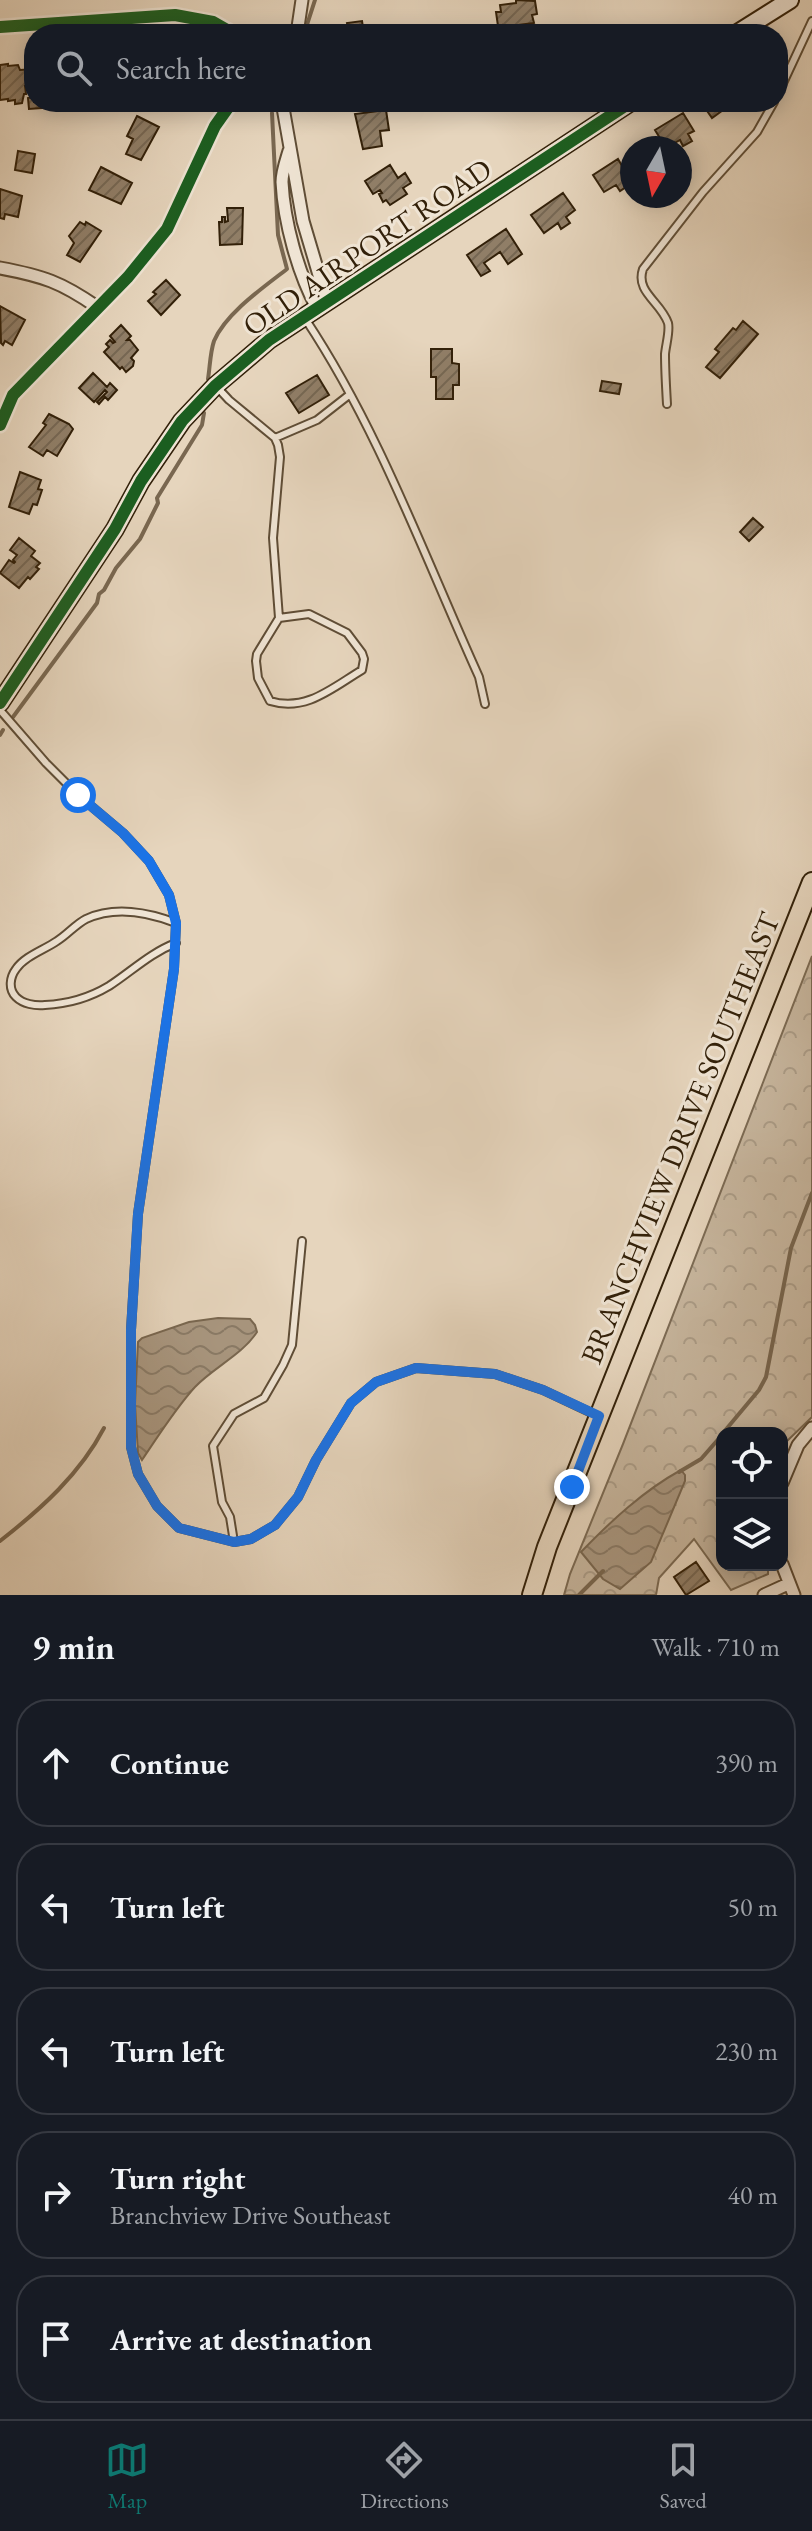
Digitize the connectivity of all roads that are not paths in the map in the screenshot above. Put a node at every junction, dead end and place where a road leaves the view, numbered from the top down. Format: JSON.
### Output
{"nodes":[{"id":1,"x":302,"y":0,"type":"edge"},
{"id":2,"x":790,"y":0,"type":"edge"},
{"id":3,"x":812,"y":21,"type":"edge"},
{"id":4,"x":44,"y":24,"type":"edge"},
{"id":5,"x":216,"y":24,"type":"edge"},
{"id":6,"x":298,"y":24,"type":"edge"},
{"id":7,"x":752,"y":24,"type":"edge"},
{"id":8,"x":24,"y":25,"type":"edge"},
{"id":9,"x":0,"y":27,"type":"edge"},
{"id":10,"x":788,"y":73,"type":"edge"},
{"id":11,"x":225,"y":112,"type":"edge"},
{"id":12,"x":284,"y":112,"type":"edge"},
{"id":13,"x":616,"y":112,"type":"edge"},
{"id":14,"x":768,"y":112,"type":"edge"},
{"id":15,"x":0,"y":268,"type":"edge"},
{"id":16,"x":97,"y":307,"type":"junction"},
{"id":17,"x":316,"y":309,"type":"junction"},
{"id":18,"x":216,"y":386,"type":"junction"},
{"id":19,"x":349,"y":395,"type":"junction"},
{"id":20,"x":667,"y":404,"type":"dead end"},
{"id":21,"x":0,"y":425,"type":"edge"},
{"id":22,"x":275,"y":438,"type":"junction"},
{"id":23,"x":279,"y":618,"type":"junction"},
{"id":24,"x":0,"y":703,"type":"edge"},
{"id":25,"x":485,"y":704,"type":"dead end"},
{"id":26,"x":0,"y":710,"type":"edge"},
{"id":27,"x":812,"y":882,"type":"edge"},
{"id":28,"x":176,"y":923,"type":"junction"},
{"id":29,"x":176,"y":943,"type":"junction"},
{"id":30,"x":302,"y":1241,"type":"dead end"},
{"id":31,"x":599,"y":1416,"type":"junction"},
{"id":32,"x":812,"y":1428,"type":"edge"},
{"id":33,"x":788,"y":1469,"type":"edge"},
{"id":34,"x":234,"y":1542,"type":"junction"},
{"id":35,"x":791,"y":1589,"type":"edge"},
{"id":36,"x":532,"y":1595,"type":"edge"},
{"id":37,"x":764,"y":1595,"type":"edge"}],
"edges":[{"from":1,"to":6,"type":"street"},
{"from":2,"to":7,"type":"street"},
{"from":3,"to":10,"type":"lane"},
{"from":4,"to":5,"type":"street"},
{"from":8,"to":9,"type":"street"},
{"from":11,"to":16,"type":"street"},
{"from":12,"to":17,"type":"street"},
{"from":13,"to":17,"type":"street","name":"OLD AIRPORT ROAD"},
{"from":14,"to":20,"type":"lane"},
{"from":15,"to":16,"type":"street"},
{"from":16,"to":21,"type":"street"},
{"from":17,"to":18,"type":"street","name":"OLD AIRPORT ROAD"},
{"from":17,"to":19,"type":"lane"},
{"from":18,"to":22,"type":"lane"},
{"from":18,"to":24,"type":"street","name":"OLD AIRPORT ROAD"},
{"from":19,"to":22,"type":"lane"},
{"from":19,"to":25,"type":"lane"},
{"from":22,"to":23,"type":"lane"},
{"from":23,"to":23,"type":"lane"},
{"from":26,"to":28,"type":"lane"},
{"from":27,"to":31,"type":"main road","name":"BRANCHVIEW DRIVE SOUTHEAST"},
{"from":28,"to":29,"type":"lane"},
{"from":28,"to":29,"type":"lane"},
{"from":29,"to":34,"type":"lane"},
{"from":30,"to":34,"type":"lane"},
{"from":31,"to":34,"type":"lane"},
{"from":31,"to":36,"type":"main road","name":"BRANCHVIEW DRIVE SOUTHEAST"},
{"from":32,"to":33,"type":"street"},
{"from":35,"to":37,"type":"street"}]}
